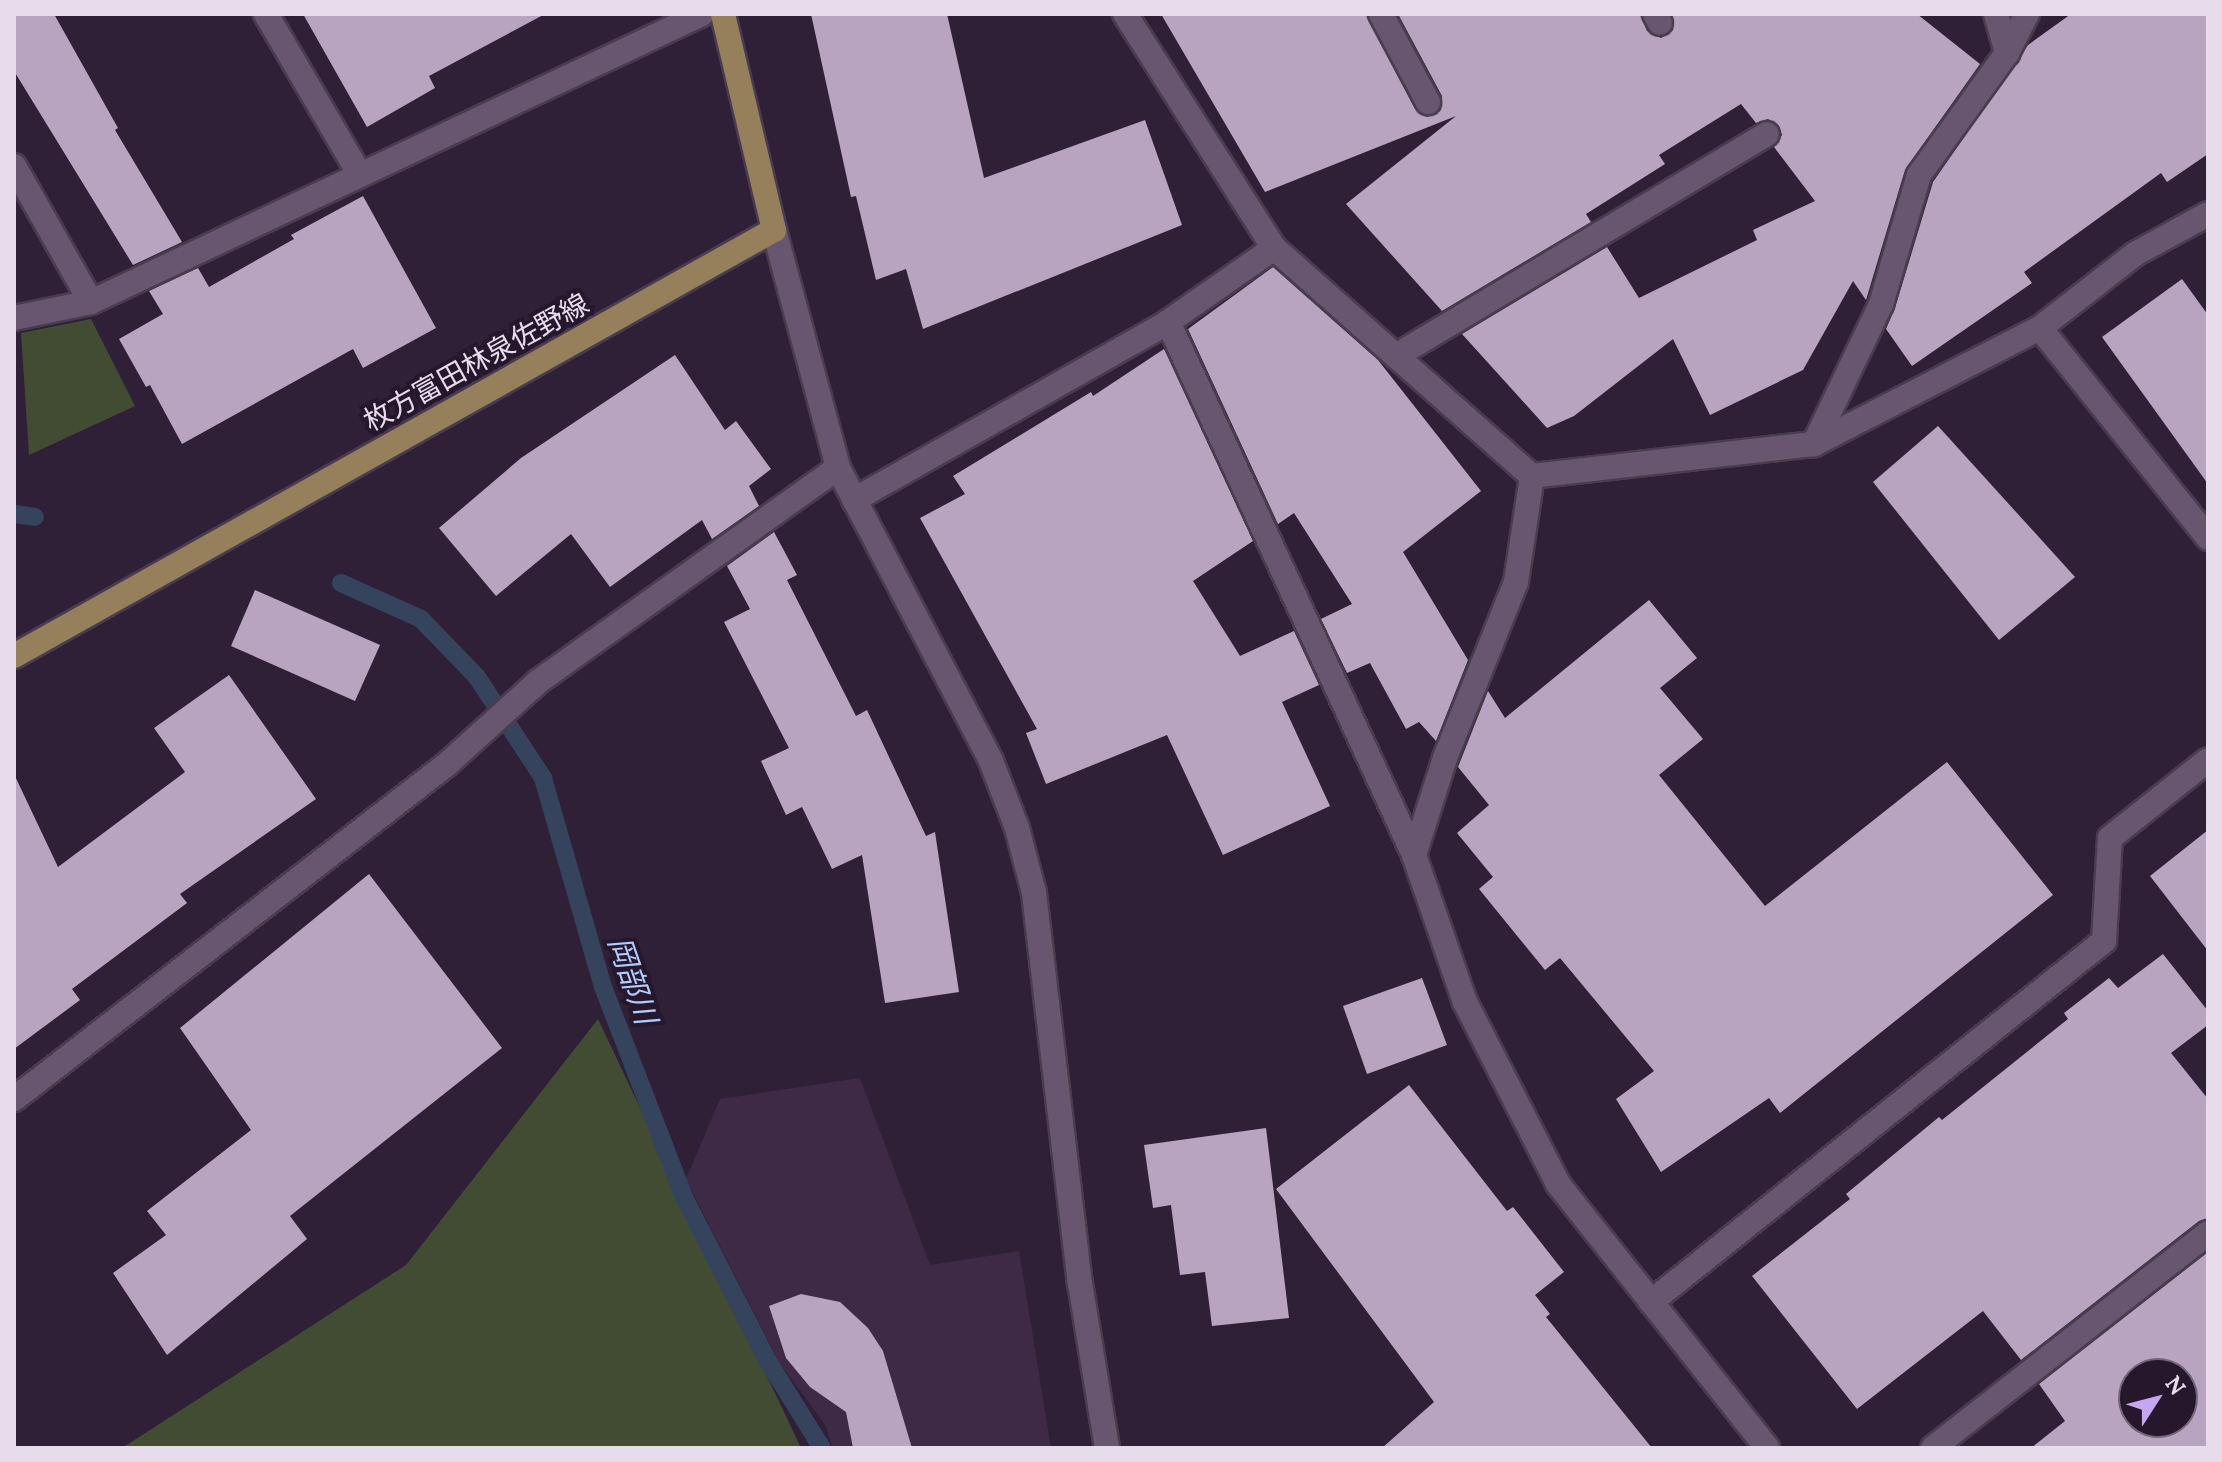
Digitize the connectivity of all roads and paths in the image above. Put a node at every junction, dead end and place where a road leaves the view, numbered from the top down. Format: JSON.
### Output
{"nodes":[{"id":1,"x":266,"y":14,"type":"edge"},
{"id":2,"x":702,"y":14,"type":"edge"},
{"id":3,"x":723,"y":14,"type":"edge"},
{"id":4,"x":1125,"y":14,"type":"edge"},
{"id":5,"x":1381,"y":14,"type":"edge"},
{"id":6,"x":1996,"y":14,"type":"edge"},
{"id":7,"x":2027,"y":14,"type":"edge"},
{"id":8,"x":2007,"y":53,"type":"junction"},
{"id":9,"x":1428,"y":102,"type":"dead end"},
{"id":10,"x":1767,"y":134,"type":"dead end"},
{"id":11,"x":14,"y":166,"type":"edge"},
{"id":12,"x":360,"y":175,"type":"junction"},
{"id":13,"x":2208,"y":214,"type":"edge"},
{"id":14,"x":774,"y":230,"type":"junction"},
{"id":15,"x":1274,"y":248,"type":"junction"},
{"id":16,"x":91,"y":302,"type":"junction"},
{"id":17,"x":14,"y":318,"type":"edge"},
{"id":18,"x":1168,"y":322,"type":"junction"},
{"id":19,"x":2040,"y":328,"type":"junction"},
{"id":20,"x":1396,"y":356,"type":"junction"},
{"id":21,"x":1814,"y":444,"type":"junction"},
{"id":22,"x":838,"y":468,"type":"junction"},
{"id":23,"x":1532,"y":476,"type":"junction"},
{"id":24,"x":854,"y":500,"type":"junction"},
{"id":25,"x":2208,"y":538,"type":"edge"},
{"id":26,"x":14,"y":656,"type":"edge"},
{"id":27,"x":2208,"y":760,"type":"edge"},
{"id":28,"x":1414,"y":855,"type":"junction"},
{"id":29,"x":14,"y":1099,"type":"edge"},
{"id":30,"x":2208,"y":1233,"type":"edge"},
{"id":31,"x":1651,"y":1302,"type":"junction"},
{"id":32,"x":1107,"y":1448,"type":"edge"},
{"id":33,"x":1767,"y":1448,"type":"edge"},
{"id":34,"x":1933,"y":1448,"type":"edge"}],
"edges":[{"from":1,"to":12,"type":"street"},
{"from":2,"to":12,"type":"street"},
{"from":3,"to":14,"type":"main road"},
{"from":4,"to":15,"type":"street"},
{"from":5,"to":9,"type":"street"},
{"from":6,"to":8,"type":"street"},
{"from":7,"to":8,"type":"street"},
{"from":8,"to":21,"type":"street"},
{"from":10,"to":20,"type":"street"},
{"from":11,"to":16,"type":"street"},
{"from":12,"to":16,"type":"street"},
{"from":13,"to":19,"type":"street"},
{"from":14,"to":22,"type":"street"},
{"from":14,"to":26,"type":"main road","name":"枚方富田林泉佐野線"},
{"from":15,"to":18,"type":"street"},
{"from":15,"to":20,"type":"street"},
{"from":16,"to":17,"type":"street"},
{"from":18,"to":24,"type":"street"},
{"from":18,"to":28,"type":"street"},
{"from":19,"to":21,"type":"street"},
{"from":19,"to":25,"type":"street"},
{"from":20,"to":23,"type":"street"},
{"from":21,"to":23,"type":"street"},
{"from":22,"to":24,"type":"street"},
{"from":22,"to":29,"type":"street"},
{"from":23,"to":28,"type":"street"},
{"from":24,"to":32,"type":"street"},
{"from":27,"to":31,"type":"street"},
{"from":28,"to":31,"type":"street"},
{"from":30,"to":34,"type":"street"},
{"from":31,"to":33,"type":"street"}]}
